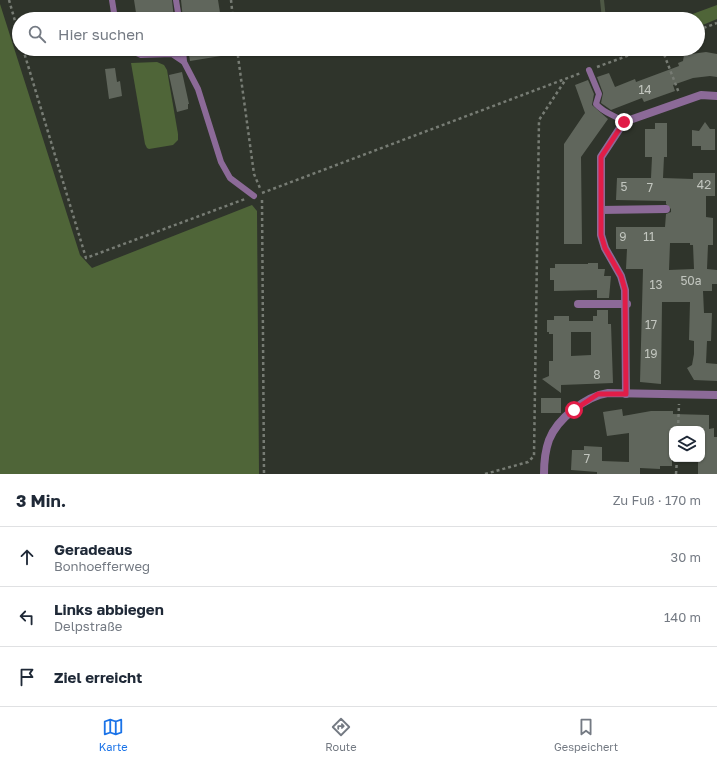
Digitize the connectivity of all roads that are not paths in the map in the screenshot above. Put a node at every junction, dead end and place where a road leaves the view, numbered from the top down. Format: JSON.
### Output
{"nodes":[{"id":1,"x":112,"y":0,"type":"edge"},
{"id":2,"x":176,"y":0,"type":"edge"},
{"id":3,"x":115,"y":12,"type":"edge"},
{"id":4,"x":178,"y":12,"type":"edge"},
{"id":5,"x":175,"y":56,"type":"edge"},
{"id":6,"x":184,"y":56,"type":"edge"},
{"id":7,"x":184,"y":62,"type":"junction"},
{"id":8,"x":589,"y":70,"type":"road end"},
{"id":9,"x":717,"y":96,"type":"edge"},
{"id":10,"x":624,"y":122,"type":"junction"},
{"id":11,"x":254,"y":196,"type":"road end"},
{"id":12,"x":666,"y":209,"type":"dead end"},
{"id":13,"x":601,"y":210,"type":"junction"},
{"id":14,"x":578,"y":304,"type":"dead end"},
{"id":15,"x":627,"y":304,"type":"junction"},
{"id":16,"x":626,"y":394,"type":"junction"},
{"id":17,"x":717,"y":395,"type":"edge"},
{"id":18,"x":544,"y":474,"type":"edge"}],
"edges":[{"from":1,"to":3,"type":"lane"},
{"from":2,"to":4,"type":"lane"},
{"from":5,"to":7,"type":"lane"},
{"from":6,"to":7,"type":"lane"},
{"from":7,"to":11,"type":"lane"},
{"from":8,"to":10,"type":"lane"},
{"from":9,"to":10,"type":"street"},
{"from":10,"to":13,"type":"street"},
{"from":12,"to":13,"type":"street"},
{"from":13,"to":15,"type":"street"},
{"from":14,"to":15,"type":"street"},
{"from":15,"to":16,"type":"street"},
{"from":16,"to":17,"type":"street"},
{"from":16,"to":18,"type":"street"}]}
